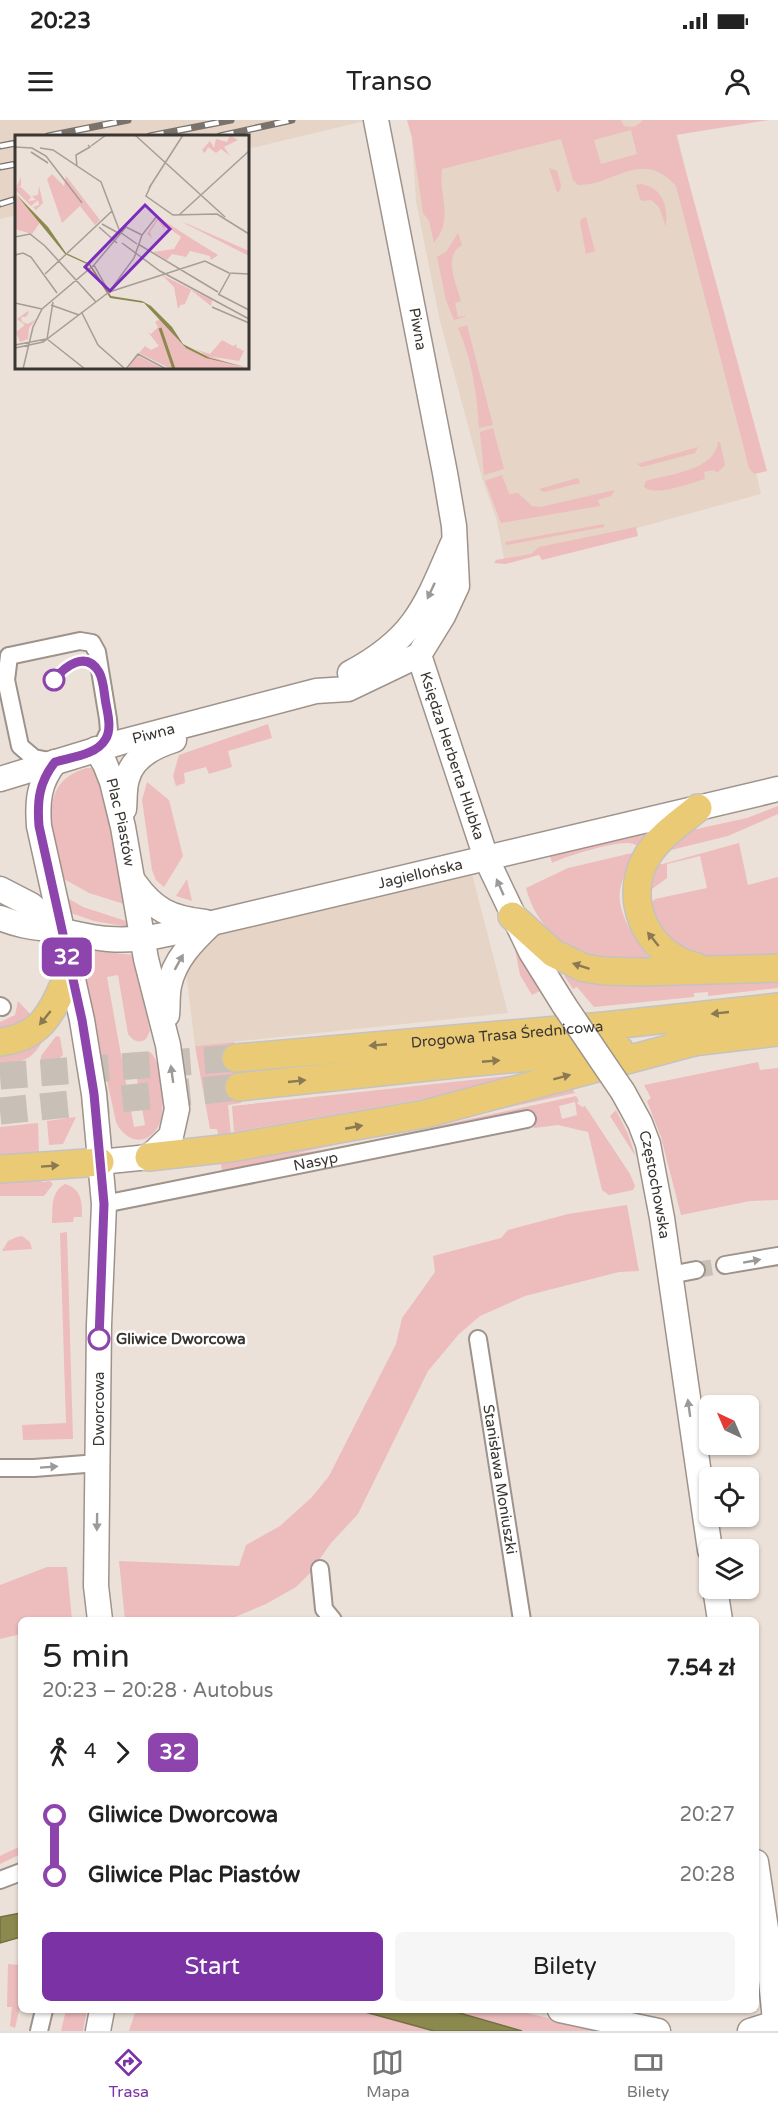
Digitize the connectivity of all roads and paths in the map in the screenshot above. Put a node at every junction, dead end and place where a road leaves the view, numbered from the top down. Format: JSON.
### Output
{"nodes":[{"id":1,"x":376,"y":120,"type":"edge"},
{"id":2,"x":455,"y":538,"type":"junction"},
{"id":3,"x":4,"y":651,"type":"edge"},
{"id":4,"x":419,"y":654,"type":"junction"},
{"id":5,"x":316,"y":691,"type":"junction"},
{"id":6,"x":257,"y":707,"type":"junction"},
{"id":7,"x":96,"y":749,"type":"junction"},
{"id":8,"x":55,"y":762,"type":"junction"},
{"id":9,"x":0,"y":779,"type":"edge"},
{"id":10,"x":778,"y":789,"type":"edge"},
{"id":11,"x":698,"y":808,"type":"junction"},
{"id":12,"x":123,"y":827,"type":"junction"},
{"id":13,"x":486,"y":858,"type":"junction"},
{"id":14,"x":132,"y":880,"type":"junction"},
{"id":15,"x":0,"y":889,"type":"edge"},
{"id":16,"x":512,"y":916,"type":"junction"},
{"id":17,"x":0,"y":918,"type":"edge"},
{"id":18,"x":212,"y":923,"type":"junction"},
{"id":19,"x":62,"y":931,"type":"junction"},
{"id":20,"x":143,"y":940,"type":"junction"},
{"id":21,"x":778,"y":968,"type":"edge"},
{"id":22,"x":701,"y":969,"type":"junction"},
{"id":23,"x":70,"y":971,"type":"junction"},
{"id":24,"x":778,"y":1007,"type":"edge"},
{"id":25,"x":778,"y":1032,"type":"edge"},
{"id":26,"x":166,"y":1039,"type":"junction"},
{"id":27,"x":0,"y":1042,"type":"edge"},
{"id":28,"x":694,"y":1042,"type":"junction"},
{"id":29,"x":236,"y":1058,"type":"tunnel mouth"},
{"id":30,"x":239,"y":1087,"type":"tunnel mouth"},
{"id":31,"x":527,"y":1119,"type":"dead end"},
{"id":32,"x":149,"y":1157,"type":"junction"},
{"id":33,"x":100,"y":1162,"type":"junction"},
{"id":34,"x":0,"y":1169,"type":"edge"},
{"id":35,"x":104,"y":1204,"type":"junction"},
{"id":36,"x":778,"y":1256,"type":"edge"},
{"id":37,"x":725,"y":1265,"type":"tunnel mouth"},
{"id":38,"x":696,"y":1270,"type":"tunnel mouth"},
{"id":39,"x":670,"y":1275,"type":"junction"},
{"id":40,"x":478,"y":1339,"type":"dead end"},
{"id":41,"x":98,"y":1463,"type":"junction"},
{"id":42,"x":0,"y":1468,"type":"edge"},
{"id":43,"x":708,"y":1539,"type":"edge"},
{"id":44,"x":320,"y":1569,"type":"dead end"},
{"id":45,"x":717,"y":1599,"type":"edge"},
{"id":46,"x":100,"y":1617,"type":"edge"},
{"id":47,"x":331,"y":1617,"type":"edge"},
{"id":48,"x":522,"y":1617,"type":"edge"},
{"id":49,"x":720,"y":1617,"type":"edge"},
{"id":50,"x":18,"y":1873,"type":"edge"},
{"id":51,"x":0,"y":1880,"type":"edge"},
{"id":52,"x":759,"y":1882,"type":"edge"},
{"id":53,"x":766,"y":1929,"type":"junction"},
{"id":54,"x":778,"y":1954,"type":"edge"},
{"id":55,"x":43,"y":2013,"type":"edge"},
{"id":56,"x":101,"y":2013,"type":"edge"},
{"id":57,"x":574,"y":2013,"type":"edge"},
{"id":58,"x":776,"y":2025,"type":"edge"},
{"id":59,"x":39,"y":2031,"type":"edge"},
{"id":60,"x":98,"y":2031,"type":"edge"},
{"id":61,"x":658,"y":2031,"type":"edge"},
{"id":62,"x":750,"y":2031,"type":"edge"}],
"edges":[{"from":1,"to":2,"type":"main road","name":"Piwna"},
{"from":2,"to":4,"type":"main road","name":"Piwna"},
{"from":2,"to":5,"type":"main road","name":"Piwna","one_way":true},
{"from":3,"to":7,"type":"street"},
{"from":3,"to":8,"type":"street"},
{"from":4,"to":5,"type":"main road","name":"Piwna"},
{"from":4,"to":13,"type":"main road","name":"Księdza Herberta Hlubka"},
{"from":5,"to":6,"type":"main road","name":"Piwna"},
{"from":6,"to":7,"type":"main road","name":"Piwna"},
{"from":6,"to":12,"type":"main road"},
{"from":7,"to":8,"type":"main road"},
{"from":7,"to":12,"type":"main road","name":"Plac Piastów"},
{"from":8,"to":9,"type":"main road"},
{"from":8,"to":19,"type":"main road"},
{"from":10,"to":11,"type":"main road","name":"Jagiellońska"},
{"from":11,"to":13,"type":"main road","name":"Jagiellońska"},
{"from":22,"to":11,"type":"main road","one_way":true},
{"from":12,"to":14,"type":"main road","name":"Plac Piastów"},
{"from":16,"to":13,"type":"main road","name":"Częstochowska","one_way":true},
{"from":13,"to":18,"type":"main road","name":"Jagiellońska"},
{"from":14,"to":18,"type":"main road"},
{"from":14,"to":20,"type":"main road","name":"Plac Piastów"},
{"from":15,"to":19,"type":"main road"},
{"from":22,"to":16,"type":"main road","one_way":true},
{"from":16,"to":39,"type":"main road","name":"Częstochowska","bridge":true},
{"from":17,"to":19,"type":"main road","name":"Jagiellońska"},
{"from":18,"to":20,"type":"main road","name":"Jagiellońska"},
{"from":26,"to":18,"type":"main road","one_way":true},
{"from":19,"to":20,"type":"main road","name":"Jagiellońska"},
{"from":19,"to":23,"type":"main road","name":"Dworcowa"},
{"from":20,"to":26,"type":"main road"},
{"from":21,"to":22,"type":"main road"},
{"from":23,"to":27,"type":"main road","one_way":true},
{"from":23,"to":33,"type":"main road","name":"Dworcowa"},
{"from":24,"to":29,"type":"main road","name":"Drogowa Trasa Średnicowa","one_way":true},
{"from":25,"to":28,"type":"main road","name":"Drogowa Trasa Średnicowa"},
{"from":32,"to":26,"type":"main road","one_way":true},
{"from":30,"to":28,"type":"main road","name":"Drogowa Trasa Średnicowa","one_way":true},
{"from":32,"to":28,"type":"main road","one_way":true},
{"from":31,"to":35,"type":"street","name":"Nasyp"},
{"from":32,"to":33,"type":"main road"},
{"from":34,"to":33,"type":"main road","one_way":true},
{"from":33,"to":35,"type":"main road","name":"Dworcowa"},
{"from":35,"to":41,"type":"main road","name":"Dworcowa"},
{"from":37,"to":36,"type":"street","one_way":true},
{"from":38,"to":39,"type":"street"},
{"from":43,"to":39,"type":"main road","name":"Częstochowska","one_way":true},
{"from":40,"to":48,"type":"street","name":"Stanisława Moniuszki"},
{"from":42,"to":41,"type":"street","one_way":true},
{"from":41,"to":46,"type":"main road","name":"Dworcowa","one_way":true},
{"from":44,"to":47,"type":"street"},
{"from":45,"to":49,"type":"main road"},
{"from":50,"to":51,"type":"street"},
{"from":52,"to":53,"type":"main road"},
{"from":53,"to":54,"type":"main road"},
{"from":53,"to":58,"type":"main road"},
{"from":55,"to":59,"type":"street"},
{"from":56,"to":60,"type":"main road"},
{"from":57,"to":61,"type":"main road"},
{"from":58,"to":62,"type":"main road"}]}
